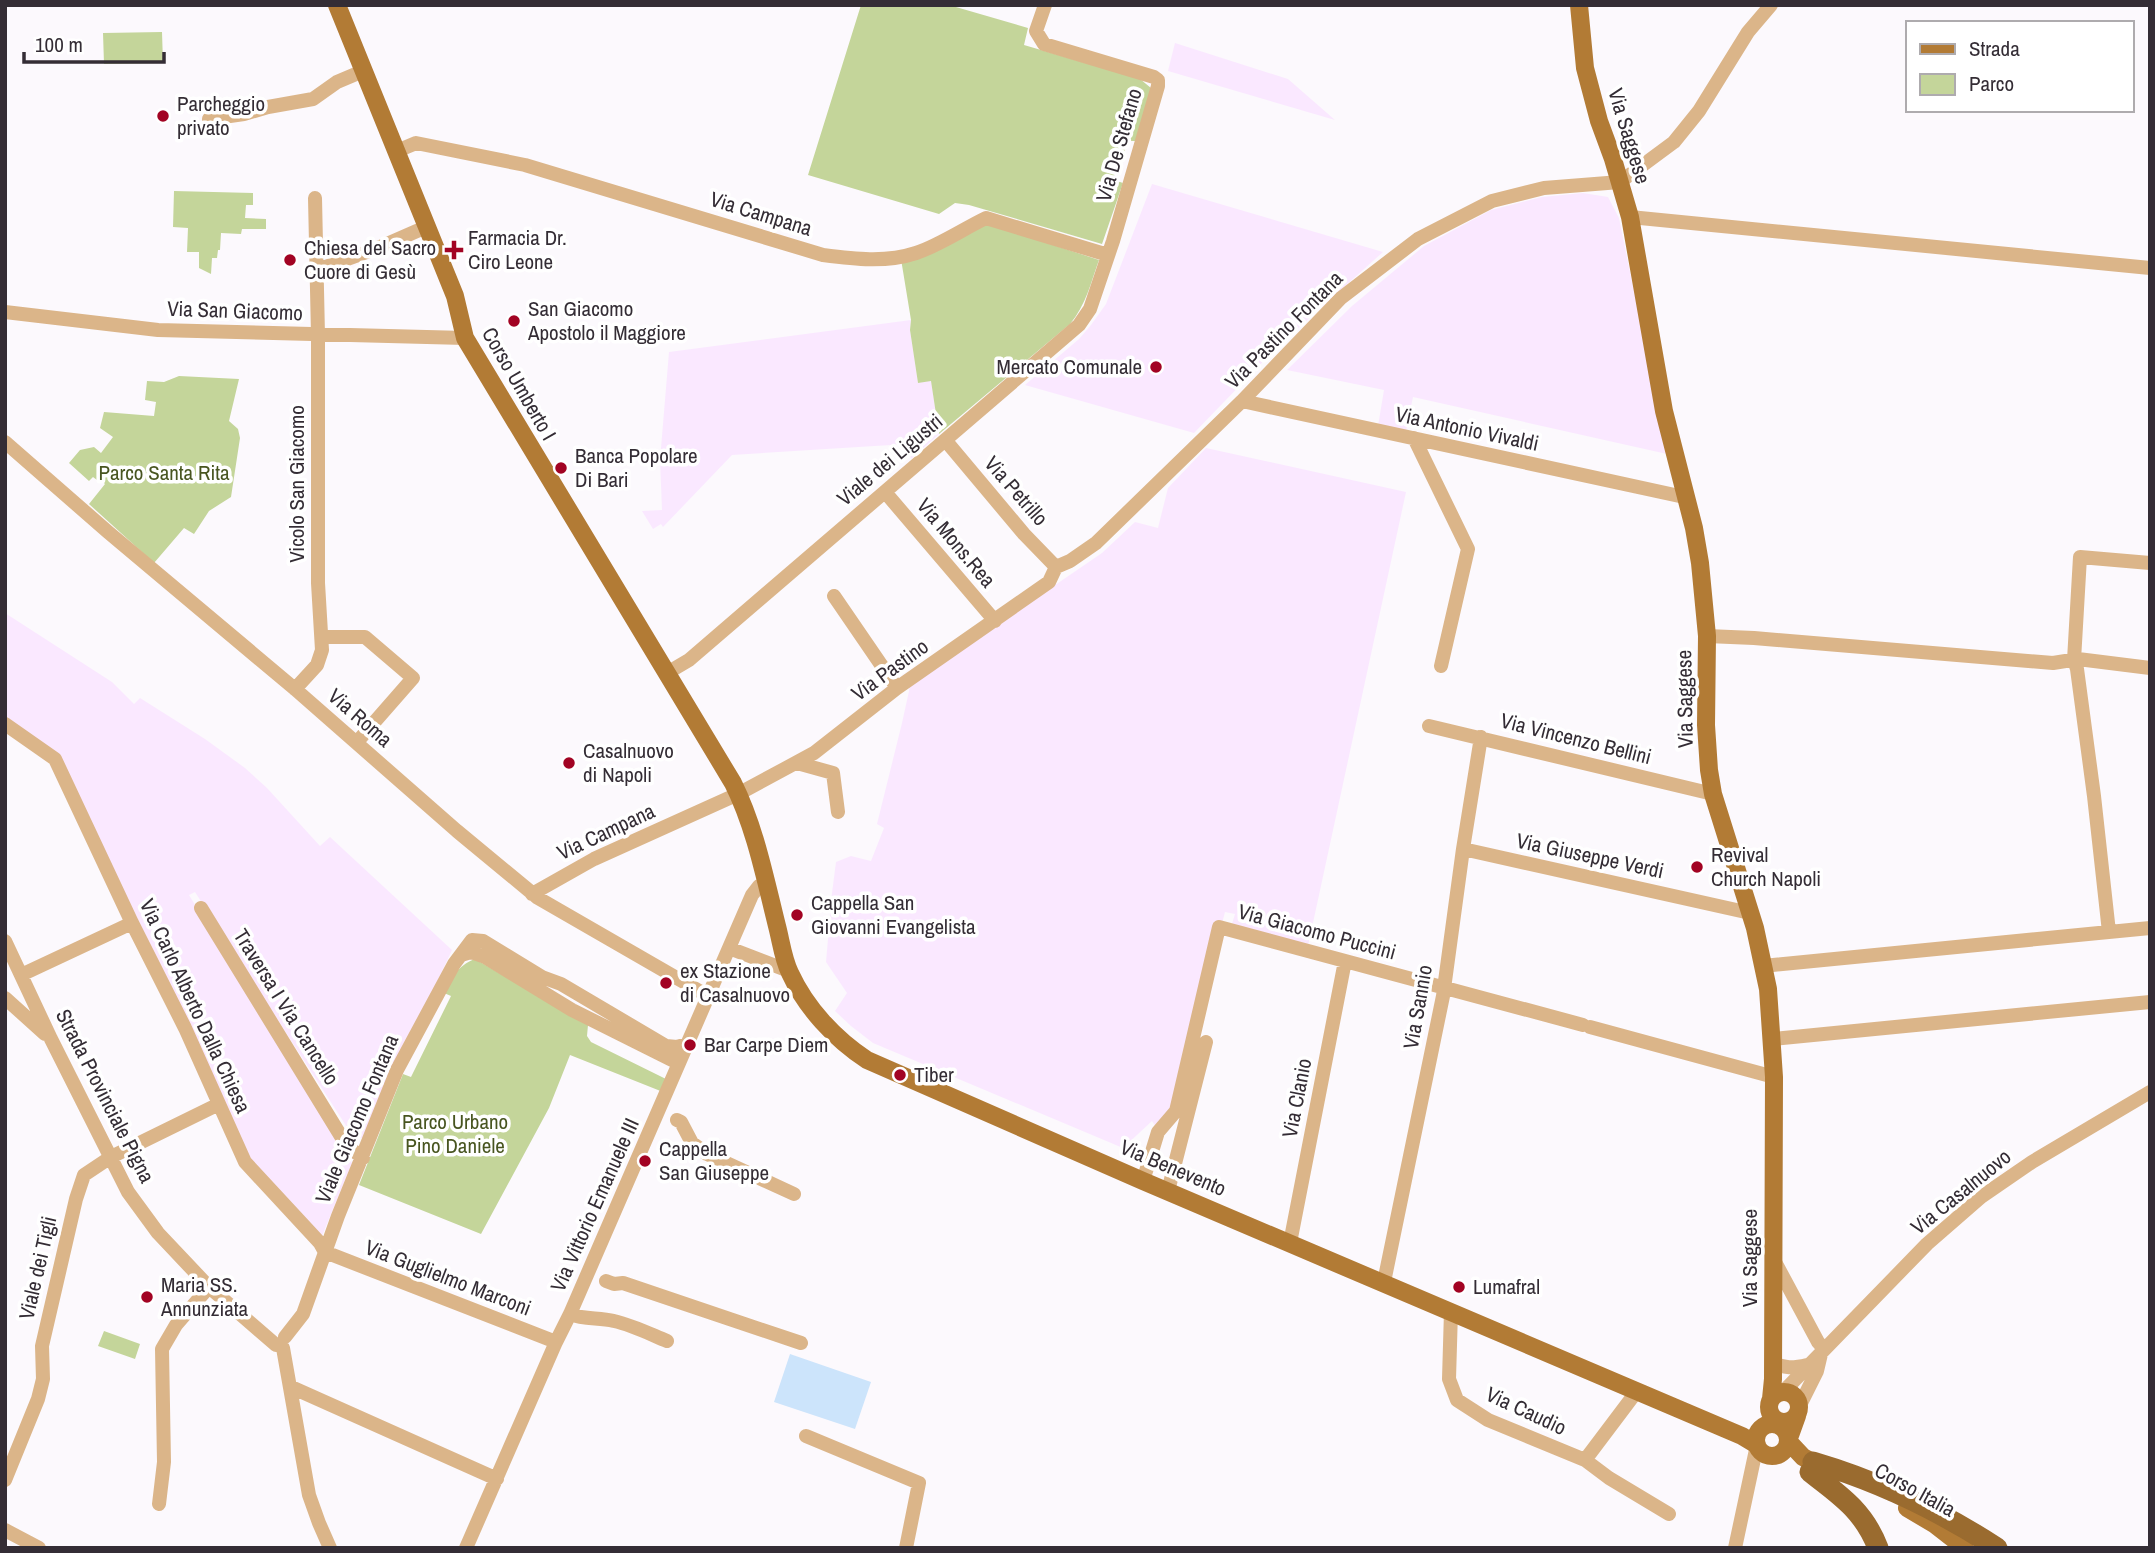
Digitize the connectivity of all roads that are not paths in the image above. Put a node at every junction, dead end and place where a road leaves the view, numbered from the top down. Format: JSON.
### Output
{"nodes":[{"id":1,"x":337,"y":5,"type":"edge"},
{"id":2,"x":1045,"y":5,"type":"edge"},
{"id":3,"x":1579,"y":5,"type":"edge"},
{"id":4,"x":1771,"y":5,"type":"edge"},
{"id":5,"x":363,"y":71,"type":"junction"},
{"id":6,"x":209,"y":119,"type":"dead end"},
{"id":7,"x":397,"y":151,"type":"junction"},
{"id":8,"x":1620,"y":183,"type":"junction"},
{"id":9,"x":315,"y":198,"type":"dead end"},
{"id":10,"x":1629,"y":217,"type":"junction"},
{"id":11,"x":426,"y":226,"type":"junction"},
{"id":12,"x":1108,"y":255,"type":"junction"},
{"id":13,"x":2150,"y":268,"type":"edge"},
{"id":14,"x":317,"y":270,"type":"junction"},
{"id":15,"x":5,"y":312,"type":"edge"},
{"id":16,"x":318,"y":335,"type":"junction"},
{"id":17,"x":465,"y":338,"type":"junction"},
{"id":18,"x":1242,"y":401,"type":"junction"},
{"id":19,"x":1414,"y":438,"type":"junction"},
{"id":20,"x":946,"y":441,"type":"junction"},
{"id":21,"x":5,"y":442,"type":"edge"},
{"id":22,"x":884,"y":492,"type":"junction"},
{"id":23,"x":1684,"y":497,"type":"junction"},
{"id":24,"x":2150,"y":563,"type":"edge"},
{"id":25,"x":1056,"y":567,"type":"junction"},
{"id":26,"x":834,"y":596,"type":"dead end"},
{"id":27,"x":995,"y":621,"type":"junction"},
{"id":28,"x":1707,"y":636,"type":"junction"},
{"id":29,"x":321,"y":637,"type":"junction"},
{"id":30,"x":2074,"y":660,"type":"junction"},
{"id":31,"x":1441,"y":666,"type":"dead end"},
{"id":32,"x":2150,"y":668,"type":"edge"},
{"id":33,"x":667,"y":673,"type":"junction"},
{"id":34,"x":897,"y":688,"type":"junction"},
{"id":35,"x":295,"y":689,"type":"junction"},
{"id":36,"x":5,"y":724,"type":"edge"},
{"id":37,"x":1429,"y":726,"type":"dead end"},
{"id":38,"x":1481,"y":737,"type":"junction"},
{"id":39,"x":357,"y":742,"type":"junction"},
{"id":40,"x":797,"y":763,"type":"junction"},
{"id":41,"x":738,"y":794,"type":"junction"},
{"id":42,"x":1713,"y":794,"type":"junction"},
{"id":43,"x":838,"y":812,"type":"dead end"},
{"id":44,"x":1463,"y":849,"type":"junction"},
{"id":45,"x":766,"y":884,"type":"junction"},
{"id":46,"x":532,"y":894,"type":"junction"},
{"id":47,"x":201,"y":908,"type":"dead end"},
{"id":48,"x":1750,"y":913,"type":"junction"},
{"id":49,"x":132,"y":923,"type":"junction"},
{"id":50,"x":2150,"y":929,"type":"edge"},
{"id":51,"x":2109,"y":932,"type":"junction"},
{"id":52,"x":5,"y":942,"type":"edge"},
{"id":53,"x":729,"y":948,"type":"junction"},
{"id":54,"x":461,"y":955,"type":"junction"},
{"id":55,"x":1345,"y":961,"type":"junction"},
{"id":56,"x":1763,"y":966,"type":"junction"},
{"id":57,"x":789,"y":971,"type":"junction"},
{"id":58,"x":5,"y":974,"type":"edge"},
{"id":59,"x":21,"y":975,"type":"junction"},
{"id":60,"x":1444,"y":987,"type":"junction"},
{"id":61,"x":30,"y":995,"type":"junction"},
{"id":62,"x":708,"y":996,"type":"junction"},
{"id":63,"x":10,"y":1002,"type":"edge"},
{"id":64,"x":2150,"y":1002,"type":"edge"},
{"id":65,"x":51,"y":1039,"type":"junction"},
{"id":66,"x":1772,"y":1039,"type":"junction"},
{"id":67,"x":1206,"y":1042,"type":"dead end"},
{"id":68,"x":687,"y":1044,"type":"junction"},
{"id":69,"x":678,"y":1063,"type":"junction"},
{"id":70,"x":1774,"y":1077,"type":"junction"},
{"id":71,"x":2150,"y":1092,"type":"edge"},
{"id":72,"x":219,"y":1104,"type":"junction"},
{"id":73,"x":677,"y":1120,"type":"dead end"},
{"id":74,"x":111,"y":1157,"type":"junction"},
{"id":75,"x":363,"y":1158,"type":"junction"},
{"id":76,"x":1143,"y":1181,"type":"junction"},
{"id":77,"x":1168,"y":1191,"type":"junction"},
{"id":78,"x":794,"y":1194,"type":"dead end"},
{"id":79,"x":1290,"y":1243,"type":"junction"},
{"id":80,"x":325,"y":1252,"type":"junction"},
{"id":81,"x":1773,"y":1259,"type":"junction"},
{"id":82,"x":596,"y":1276,"type":"junction"},
{"id":83,"x":1384,"y":1282,"type":"junction"},
{"id":84,"x":209,"y":1287,"type":"junction"},
{"id":85,"x":1451,"y":1311,"type":"junction"},
{"id":86,"x":570,"y":1314,"type":"junction"},
{"id":87,"x":667,"y":1341,"type":"dead end"},
{"id":88,"x":555,"y":1342,"type":"junction"},
{"id":89,"x":281,"y":1343,"type":"junction"},
{"id":90,"x":801,"y":1343,"type":"dead end"},
{"id":91,"x":1823,"y":1351,"type":"junction"},
{"id":92,"x":1772,"y":1362,"type":"junction"},
{"id":93,"x":1807,"y":1365,"type":"junction"},
{"id":94,"x":291,"y":1387,"type":"junction"},
{"id":95,"x":1637,"y":1391,"type":"junction"},
{"id":96,"x":1774,"y":1399,"type":"junction"},
{"id":97,"x":1798,"y":1412,"type":"junction"},
{"id":98,"x":806,"y":1436,"type":"dead end"},
{"id":99,"x":1788,"y":1441,"type":"junction"},
{"id":100,"x":1757,"y":1448,"type":"junction"},
{"id":101,"x":1584,"y":1460,"type":"junction"},
{"id":102,"x":1811,"y":1467,"type":"junction"},
{"id":103,"x":1839,"y":1477,"type":"joint"},
{"id":104,"x":497,"y":1479,"type":"junction"},
{"id":105,"x":5,"y":1480,"type":"edge"},
{"id":106,"x":159,"y":1504,"type":"dead end"},
{"id":107,"x":1669,"y":1514,"type":"dead end"},
{"id":108,"x":5,"y":1530,"type":"edge"},
{"id":109,"x":39,"y":1548,"type":"edge"},
{"id":110,"x":330,"y":1548,"type":"edge"},
{"id":111,"x":467,"y":1548,"type":"edge"},
{"id":112,"x":905,"y":1548,"type":"edge"},
{"id":113,"x":1735,"y":1548,"type":"edge"},
{"id":114,"x":1878,"y":1548,"type":"edge"},
{"id":115,"x":1965,"y":1548,"type":"edge"},
{"id":116,"x":1997,"y":1548,"type":"edge"}],
"edges":[{"from":1,"to":5,"type":"main road","name":"Corso Umberto I"},
{"from":2,"to":12,"type":"street","name":"Via De Stefano"},
{"from":3,"to":8,"type":"main road","name":"Via Saggese"},
{"from":4,"to":8,"type":"street"},
{"from":5,"to":6,"type":"street"},
{"from":5,"to":7,"type":"main road","name":"Corso Umberto I"},
{"from":7,"to":11,"type":"main road","name":"Corso Umberto I"},
{"from":7,"to":12,"type":"street","name":"Via Campana"},
{"from":8,"to":10,"type":"main road","name":"Via Saggese"},
{"from":8,"to":18,"type":"street","name":"Via Pastino Fontana"},
{"from":9,"to":14,"type":"street","name":"Vicolo San Giacomo"},
{"from":10,"to":13,"type":"street"},
{"from":10,"to":23,"type":"main road","name":"Via Saggese"},
{"from":11,"to":14,"type":"street"},
{"from":11,"to":17,"type":"main road","name":"Corso Umberto I"},
{"from":12,"to":20,"type":"street","name":"Viale dei Ligustri"},
{"from":14,"to":16,"type":"street","name":"Vicolo San Giacomo"},
{"from":15,"to":16,"type":"street","name":"Via San Giacomo"},
{"from":16,"to":17,"type":"street","name":"Via San Giacomo"},
{"from":16,"to":29,"type":"street","name":"Vicolo San Giacomo"},
{"from":17,"to":33,"type":"main road","name":"Corso Umberto I"},
{"from":18,"to":19,"type":"street","name":"Via Antonio Vivaldi"},
{"from":18,"to":25,"type":"street","name":"Via Pastino Fontana"},
{"from":19,"to":23,"type":"street","name":"Via Antonio Vivaldi"},
{"from":19,"to":31,"type":"street"},
{"from":20,"to":22,"type":"street","name":"Viale dei Ligustri"},
{"from":20,"to":25,"type":"street","name":"Via Petrillo"},
{"from":21,"to":35,"type":"street","name":"Via Roma"},
{"from":22,"to":27,"type":"street","name":"Via Mons.Rea"},
{"from":22,"to":33,"type":"street","name":"Viale dei Ligustri"},
{"from":23,"to":28,"type":"main road","name":"Via Saggese"},
{"from":24,"to":30,"type":"street"},
{"from":25,"to":27,"type":"street","name":"Via Pastino"},
{"from":26,"to":34,"type":"street"},
{"from":27,"to":34,"type":"street","name":"Via Pastino"},
{"from":28,"to":30,"type":"street"},
{"from":28,"to":42,"type":"main road","name":"Via Saggese"},
{"from":29,"to":35,"type":"street","name":"Vicolo San Giacomo"},
{"from":29,"to":39,"type":"street"},
{"from":30,"to":32,"type":"street"},
{"from":30,"to":51,"type":"street"},
{"from":33,"to":41,"type":"main road","name":"Corso Umberto I"},
{"from":34,"to":40,"type":"street","name":"Via Pastino"},
{"from":35,"to":39,"type":"street","name":"Via Roma"},
{"from":36,"to":49,"type":"street","name":"Via Carlo Alberto Dalla Chiesa"},
{"from":37,"to":38,"type":"street","name":"Via Vincenzo Bellini"},
{"from":38,"to":42,"type":"street","name":"Via Vincenzo Bellini"},
{"from":38,"to":44,"type":"street","name":"Via Sannio"},
{"from":39,"to":46,"type":"street","name":"Via Roma"},
{"from":40,"to":41,"type":"street","name":"Via Pastino"},
{"from":40,"to":43,"type":"street"},
{"from":41,"to":45,"type":"main road","name":"Via Benevento"},
{"from":41,"to":46,"type":"street","name":"Via Campana"},
{"from":42,"to":48,"type":"main road","name":"Via Saggese"},
{"from":44,"to":48,"type":"street","name":"Via Giuseppe Verdi"},
{"from":44,"to":60,"type":"street","name":"Via Sannio"},
{"from":45,"to":53,"type":"street","name":"Via Vittorio Emanuele III"},
{"from":45,"to":57,"type":"main road","name":"Via Benevento"},
{"from":46,"to":62,"type":"street","name":"Via Roma"},
{"from":47,"to":75,"type":"street","name":"Traversa I Via Cancello"},
{"from":48,"to":56,"type":"main road","name":"Via Saggese"},
{"from":49,"to":59,"type":"street"},
{"from":49,"to":72,"type":"street","name":"Via Carlo Alberto Dalla Chiesa"},
{"from":50,"to":51,"type":"street"},
{"from":51,"to":56,"type":"street"},
{"from":52,"to":59,"type":"street","name":"Strada Provinciale Pigna"},
{"from":53,"to":57,"type":"street"},
{"from":53,"to":62,"type":"street","name":"Via Vittorio Emanuele III"},
{"from":54,"to":68,"type":"street"},
{"from":54,"to":69,"type":"street"},
{"from":54,"to":75,"type":"street","name":"Viale Giacomo Fontana"},
{"from":55,"to":60,"type":"street","name":"Via Giacomo Puccini"},
{"from":55,"to":76,"type":"street","name":"Via Giacomo Puccini"},
{"from":55,"to":79,"type":"street","name":"Via Clanio"},
{"from":56,"to":66,"type":"main road","name":"Via Saggese"},
{"from":57,"to":76,"type":"main road","name":"Via Benevento"},
{"from":58,"to":59,"type":"street"},
{"from":59,"to":61,"type":"street","name":"Strada Provinciale Pigna"},
{"from":60,"to":70,"type":"street","name":"Via Giacomo Puccini"},
{"from":60,"to":83,"type":"street","name":"Via Sannio"},
{"from":61,"to":63,"type":"street"},
{"from":61,"to":65,"type":"street","name":"Strada Provinciale Pigna"},
{"from":62,"to":68,"type":"street","name":"Via Vittorio Emanuele III"},
{"from":63,"to":65,"type":"street"},
{"from":64,"to":66,"type":"street"},
{"from":65,"to":74,"type":"street","name":"Strada Provinciale Pigna"},
{"from":66,"to":70,"type":"main road","name":"Via Saggese"},
{"from":67,"to":77,"type":"street"},
{"from":68,"to":69,"type":"street","name":"Via Vittorio Emanuele III"},
{"from":69,"to":82,"type":"street","name":"Via Vittorio Emanuele III"},
{"from":70,"to":81,"type":"main road","name":"Via Saggese"},
{"from":71,"to":91,"type":"street","name":"Via Casalnuovo"},
{"from":72,"to":74,"type":"street","name":"Viale dei Tigli"},
{"from":72,"to":80,"type":"street","name":"Via Carlo Alberto Dalla Chiesa"},
{"from":73,"to":78,"type":"street"},
{"from":74,"to":84,"type":"street","name":"Strada Provinciale Pigna"},
{"from":74,"to":105,"type":"street","name":"Viale dei Tigli"},
{"from":75,"to":80,"type":"street","name":"Viale Giacomo Fontana"},
{"from":76,"to":77,"type":"main road","name":"Via Benevento"},
{"from":77,"to":79,"type":"main road","name":"Via Benevento"},
{"from":79,"to":83,"type":"main road","name":"Via Benevento"},
{"from":80,"to":88,"type":"street","name":"Via Guglielmo Marconi"},
{"from":80,"to":89,"type":"street","name":"Viale Giacomo Fontana"},
{"from":81,"to":91,"type":"street"},
{"from":81,"to":92,"type":"main road","name":"Via Saggese"},
{"from":82,"to":86,"type":"street","name":"Via Vittorio Emanuele III"},
{"from":82,"to":90,"type":"street"},
{"from":83,"to":85,"type":"main road","name":"Via Benevento"},
{"from":84,"to":89,"type":"street","name":"Strada Provinciale Pigna"},
{"from":84,"to":106,"type":"street"},
{"from":85,"to":95,"type":"main road","name":"Via Benevento"},
{"from":85,"to":101,"type":"street","name":"Via Caudio"},
{"from":86,"to":87,"type":"street"},
{"from":86,"to":88,"type":"street","name":"Via Vittorio Emanuele III"},
{"from":88,"to":104,"type":"street","name":"Via Vittorio Emanuele III"},
{"from":89,"to":94,"type":"street"},
{"from":91,"to":93,"type":"street","name":"Via Casalnuovo"},
{"from":91,"to":97,"type":"street"},
{"from":92,"to":93,"type":"street"},
{"from":92,"to":96,"type":"main road","name":"Via Saggese"},
{"from":93,"to":96,"type":"street","name":"Via Casalnuovo"},
{"from":94,"to":104,"type":"street"},
{"from":94,"to":110,"type":"street"},
{"from":95,"to":100,"type":"main road","name":"Via Benevento"},
{"from":95,"to":101,"type":"street","name":"Via Caudio"},
{"from":96,"to":97,"type":"main road"},
{"from":96,"to":97,"type":"main road"},
{"from":96,"to":100,"type":"main road"},
{"from":97,"to":99,"type":"main road"},
{"from":98,"to":112,"type":"street"},
{"from":99,"to":100,"type":"main road"},
{"from":99,"to":100,"type":"main road","name":"Via Benevento"},
{"from":99,"to":102,"type":"main road","name":"Via Benevento"},
{"from":100,"to":102,"type":"main road","name":"Via Benevento"},
{"from":100,"to":113,"type":"street"},
{"from":101,"to":107,"type":"street","name":"Via Caudio"},
{"from":102,"to":103,"type":"main road","name":"Via Benevento"},
{"from":102,"to":114,"type":"highway"},
{"from":102,"to":116,"type":"highway"},
{"from":103,"to":115,"type":"main road","name":"Corso Italia"},
{"from":104,"to":111,"type":"street","name":"Via Vittorio Emanuele III"},
{"from":108,"to":109,"type":"street"}]}
